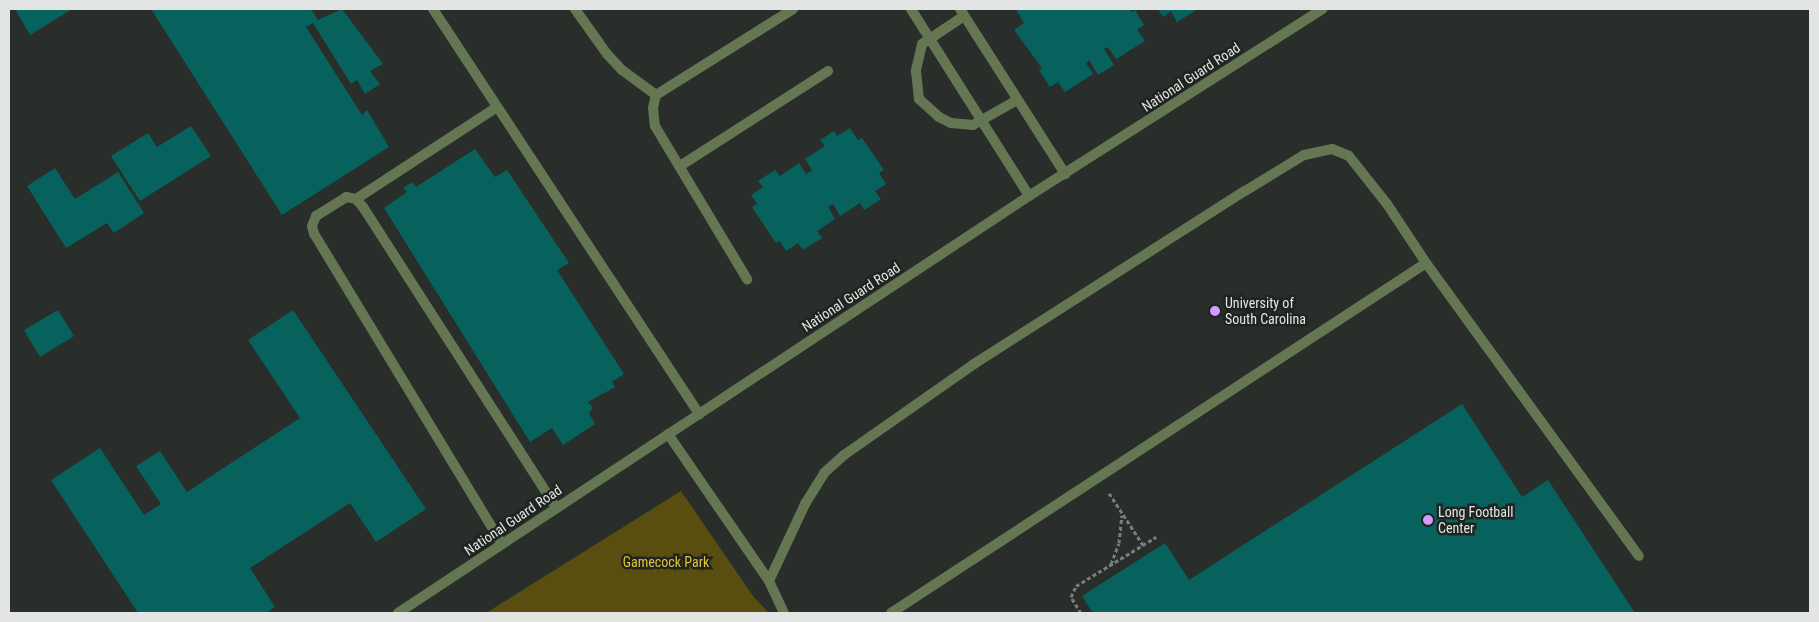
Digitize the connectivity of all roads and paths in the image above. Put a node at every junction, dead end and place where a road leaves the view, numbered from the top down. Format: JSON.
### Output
{"nodes":[{"id":1,"x":433,"y":9,"type":"edge"},
{"id":2,"x":575,"y":9,"type":"edge"},
{"id":3,"x":793,"y":9,"type":"edge"},
{"id":4,"x":911,"y":9,"type":"edge"},
{"id":5,"x":1322,"y":9,"type":"edge"},
{"id":6,"x":962,"y":12,"type":"edge"},
{"id":7,"x":929,"y":37,"type":"junction"},
{"id":8,"x":828,"y":71,"type":"dead end"},
{"id":9,"x":656,"y":94,"type":"junction"},
{"id":10,"x":1018,"y":100,"type":"junction"},
{"id":11,"x":497,"y":107,"type":"junction"},
{"id":12,"x":982,"y":122,"type":"junction"},
{"id":13,"x":680,"y":166,"type":"junction"},
{"id":14,"x":1065,"y":174,"type":"junction"},
{"id":15,"x":1029,"y":196,"type":"junction"},
{"id":16,"x":356,"y":199,"type":"junction"},
{"id":17,"x":1426,"y":262,"type":"junction"},
{"id":18,"x":747,"y":279,"type":"dead end"},
{"id":19,"x":699,"y":414,"type":"junction"},
{"id":20,"x":668,"y":434,"type":"junction"},
{"id":21,"x":1099,"y":477,"type":"junction"},
{"id":22,"x":556,"y":508,"type":"junction"},
{"id":23,"x":1122,"y":514,"type":"junction"},
{"id":24,"x":1156,"y":536,"type":"dead end"},
{"id":25,"x":502,"y":544,"type":"junction"},
{"id":26,"x":1143,"y":545,"type":"junction"},
{"id":27,"x":1639,"y":556,"type":"dead end"},
{"id":28,"x":1110,"y":566,"type":"junction"},
{"id":29,"x":769,"y":581,"type":"junction"},
{"id":30,"x":398,"y":613,"type":"edge"},
{"id":31,"x":784,"y":613,"type":"edge"},
{"id":32,"x":890,"y":613,"type":"edge"},
{"id":33,"x":1081,"y":613,"type":"edge"}],
"edges":[{"from":1,"to":11,"type":"street"},
{"from":2,"to":9,"type":"street"},
{"from":3,"to":9,"type":"street"},
{"from":4,"to":7,"type":"street"},
{"from":5,"to":14,"type":"street","name":"National Guard Road"},
{"from":6,"to":7,"type":"street"},
{"from":6,"to":10,"type":"street"},
{"from":7,"to":12,"type":"street"},
{"from":7,"to":12,"type":"street"},
{"from":8,"to":13,"type":"street"},
{"from":9,"to":13,"type":"street"},
{"from":10,"to":12,"type":"street"},
{"from":10,"to":14,"type":"street"},
{"from":11,"to":16,"type":"street"},
{"from":11,"to":19,"type":"street"},
{"from":12,"to":15,"type":"street"},
{"from":13,"to":18,"type":"street"},
{"from":14,"to":15,"type":"street","name":"National Guard Road"},
{"from":15,"to":19,"type":"street","name":"National Guard Road"},
{"from":16,"to":22,"type":"street"},
{"from":16,"to":25,"type":"street"},
{"from":17,"to":21,"type":"street"},
{"from":17,"to":27,"type":"street"},
{"from":17,"to":29,"type":"street"},
{"from":19,"to":20,"type":"street","name":"National Guard Road"},
{"from":20,"to":22,"type":"street","name":"National Guard Road"},
{"from":20,"to":29,"type":"street"},
{"from":21,"to":23,"type":"path"},
{"from":21,"to":32,"type":"street"},
{"from":22,"to":25,"type":"street","name":"National Guard Road"},
{"from":23,"to":26,"type":"path"},
{"from":23,"to":28,"type":"path"},
{"from":24,"to":26,"type":"path"},
{"from":25,"to":30,"type":"street","name":"National Guard Road"},
{"from":26,"to":28,"type":"path"},
{"from":28,"to":33,"type":"path"},
{"from":29,"to":31,"type":"street"}]}
